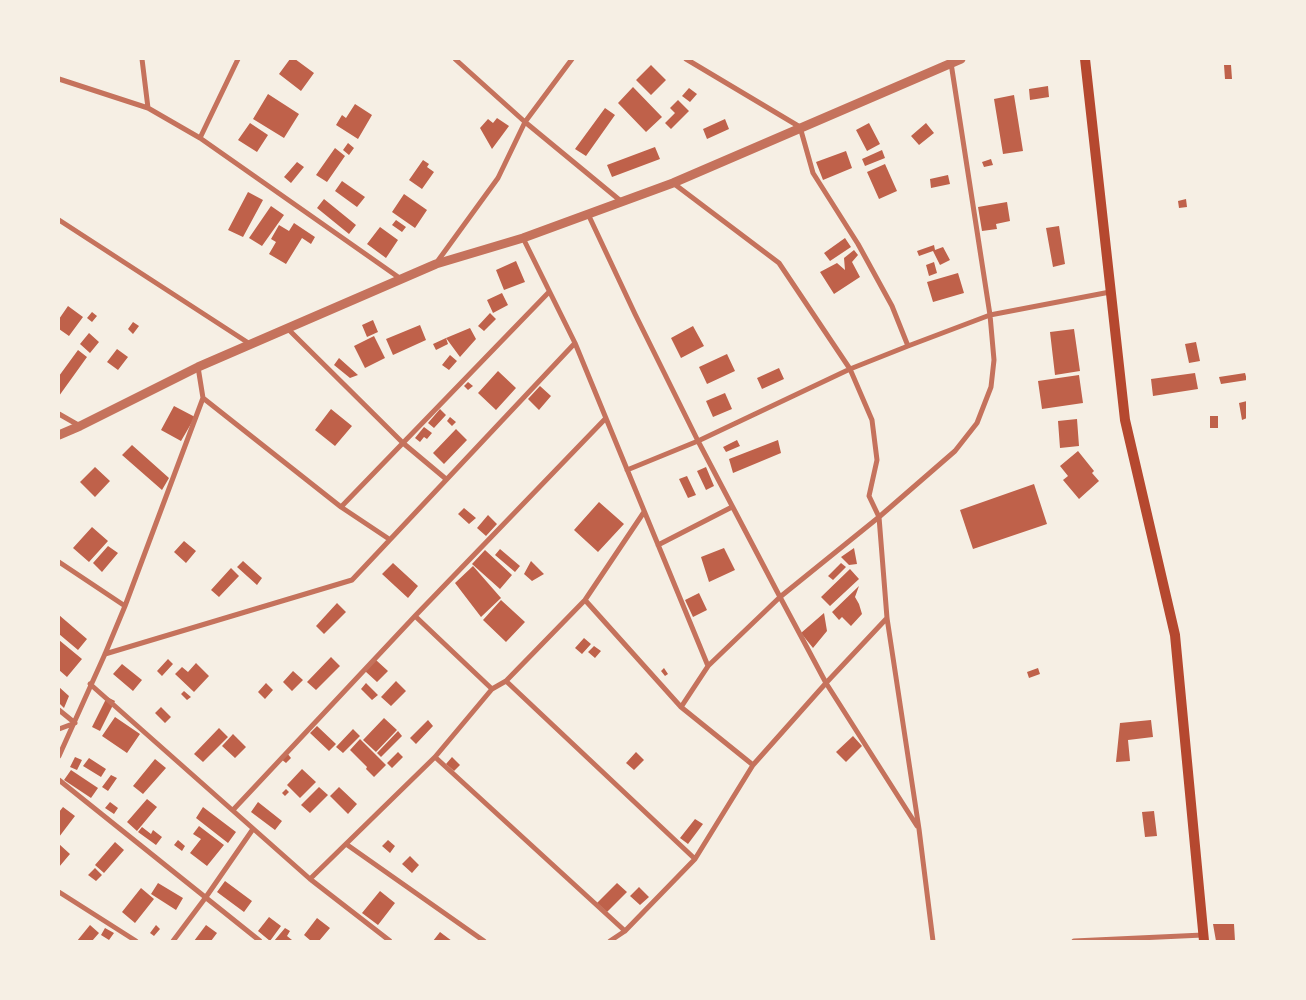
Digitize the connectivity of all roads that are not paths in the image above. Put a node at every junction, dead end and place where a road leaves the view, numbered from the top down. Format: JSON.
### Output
{"nodes":[{"id":1,"x":142,"y":59,"type":"edge"},
{"id":2,"x":238,"y":59,"type":"edge"},
{"id":3,"x":455,"y":59,"type":"edge"},
{"id":4,"x":572,"y":59,"type":"edge"},
{"id":5,"x":686,"y":59,"type":"edge"},
{"id":6,"x":961,"y":59,"type":"edge"},
{"id":7,"x":1085,"y":59,"type":"edge"},
{"id":8,"x":951,"y":63,"type":"junction"},
{"id":9,"x":59,"y":79,"type":"edge"},
{"id":10,"x":148,"y":108,"type":"junction"},
{"id":11,"x":525,"y":122,"type":"junction"},
{"id":12,"x":800,"y":127,"type":"junction"},
{"id":13,"x":200,"y":138,"type":"junction"},
{"id":14,"x":673,"y":183,"type":"junction"},
{"id":15,"x":622,"y":202,"type":"junction"},
{"id":16,"x":588,"y":214,"type":"junction"},
{"id":17,"x":59,"y":220,"type":"edge"},
{"id":18,"x":523,"y":238,"type":"junction"},
{"id":19,"x":436,"y":264,"type":"junction"},
{"id":20,"x":401,"y":280,"type":"junction"},
{"id":21,"x":548,"y":292,"type":"junction"},
{"id":22,"x":1110,"y":292,"type":"junction"},
{"id":23,"x":990,"y":316,"type":"junction"},
{"id":24,"x":287,"y":328,"type":"junction"},
{"id":25,"x":575,"y":343,"type":"junction"},
{"id":26,"x":250,"y":344,"type":"junction"},
{"id":27,"x":908,"y":346,"type":"junction"},
{"id":28,"x":198,"y":367,"type":"junction"},
{"id":29,"x":850,"y":369,"type":"junction"},
{"id":30,"x":203,"y":398,"type":"junction"},
{"id":31,"x":59,"y":414,"type":"edge"},
{"id":32,"x":606,"y":418,"type":"junction"},
{"id":33,"x":80,"y":426,"type":"junction"},
{"id":34,"x":59,"y":435,"type":"edge"},
{"id":35,"x":698,"y":441,"type":"junction"},
{"id":36,"x":403,"y":443,"type":"junction"},
{"id":37,"x":627,"y":470,"type":"junction"},
{"id":38,"x":446,"y":479,"type":"junction"},
{"id":39,"x":341,"y":507,"type":"junction"},
{"id":40,"x":732,"y":507,"type":"junction"},
{"id":41,"x":644,"y":512,"type":"junction"},
{"id":42,"x":879,"y":517,"type":"junction"},
{"id":43,"x":389,"y":539,"type":"junction"},
{"id":44,"x":658,"y":545,"type":"junction"},
{"id":45,"x":59,"y":562,"type":"edge"},
{"id":46,"x":780,"y":597,"type":"junction"},
{"id":47,"x":585,"y":600,"type":"junction"},
{"id":48,"x":125,"y":606,"type":"junction"},
{"id":49,"x":416,"y":616,"type":"junction"},
{"id":50,"x":887,"y":618,"type":"junction"},
{"id":51,"x":105,"y":654,"type":"junction"},
{"id":52,"x":708,"y":666,"type":"junction"},
{"id":53,"x":506,"y":681,"type":"junction"},
{"id":54,"x":826,"y":682,"type":"junction"},
{"id":55,"x":90,"y":684,"type":"junction"},
{"id":56,"x":492,"y":689,"type":"junction"},
{"id":57,"x":681,"y":707,"type":"junction"},
{"id":58,"x":59,"y":710,"type":"edge"},
{"id":59,"x":75,"y":724,"type":"junction"},
{"id":60,"x":59,"y":729,"type":"edge"},
{"id":61,"x":59,"y":756,"type":"edge"},
{"id":62,"x":435,"y":757,"type":"junction"},
{"id":63,"x":753,"y":765,"type":"junction"},
{"id":64,"x":59,"y":780,"type":"edge"},
{"id":65,"x":233,"y":810,"type":"junction"},
{"id":66,"x":919,"y":828,"type":"junction"},
{"id":67,"x":253,"y":829,"type":"junction"},
{"id":68,"x":346,"y":844,"type":"junction"},
{"id":69,"x":695,"y":860,"type":"junction"},
{"id":70,"x":310,"y":878,"type":"junction"},
{"id":71,"x":59,"y":892,"type":"edge"},
{"id":72,"x":206,"y":897,"type":"junction"},
{"id":73,"x":625,"y":931,"type":"junction"},
{"id":74,"x":1203,"y":938,"type":"edge"},
{"id":75,"x":136,"y":941,"type":"edge"},
{"id":76,"x":173,"y":941,"type":"edge"},
{"id":77,"x":260,"y":941,"type":"edge"},
{"id":78,"x":390,"y":941,"type":"edge"},
{"id":79,"x":484,"y":941,"type":"edge"},
{"id":80,"x":610,"y":941,"type":"edge"},
{"id":81,"x":933,"y":941,"type":"edge"},
{"id":82,"x":1074,"y":941,"type":"edge"}],
"edges":[{"from":1,"to":10,"type":"street"},
{"from":2,"to":13,"type":"street"},
{"from":3,"to":11,"type":"street"},
{"from":4,"to":11,"type":"street"},
{"from":5,"to":12,"type":"street"},
{"from":6,"to":8,"type":"street"},
{"from":7,"to":22,"type":"main road"},
{"from":8,"to":12,"type":"street"},
{"from":8,"to":23,"type":"street"},
{"from":9,"to":10,"type":"street"},
{"from":10,"to":13,"type":"street"},
{"from":11,"to":15,"type":"street"},
{"from":11,"to":19,"type":"street"},
{"from":12,"to":14,"type":"street"},
{"from":12,"to":27,"type":"street"},
{"from":13,"to":20,"type":"street"},
{"from":14,"to":15,"type":"street"},
{"from":14,"to":29,"type":"street"},
{"from":15,"to":16,"type":"street"},
{"from":16,"to":18,"type":"street"},
{"from":16,"to":35,"type":"street"},
{"from":17,"to":26,"type":"street"},
{"from":18,"to":19,"type":"street"},
{"from":18,"to":21,"type":"street"},
{"from":19,"to":20,"type":"street"},
{"from":20,"to":24,"type":"street"},
{"from":21,"to":25,"type":"street"},
{"from":21,"to":36,"type":"street"},
{"from":22,"to":23,"type":"street"},
{"from":22,"to":74,"type":"main road"},
{"from":23,"to":27,"type":"street"},
{"from":23,"to":42,"type":"street"},
{"from":24,"to":26,"type":"street"},
{"from":24,"to":36,"type":"street"},
{"from":25,"to":32,"type":"street"},
{"from":25,"to":38,"type":"street"},
{"from":26,"to":28,"type":"street"},
{"from":27,"to":29,"type":"street"},
{"from":28,"to":30,"type":"street"},
{"from":28,"to":33,"type":"street"},
{"from":29,"to":35,"type":"street"},
{"from":29,"to":42,"type":"street"},
{"from":30,"to":39,"type":"street"},
{"from":30,"to":48,"type":"street"},
{"from":31,"to":33,"type":"street"},
{"from":32,"to":37,"type":"street"},
{"from":32,"to":49,"type":"street"},
{"from":33,"to":34,"type":"street"},
{"from":35,"to":37,"type":"street"},
{"from":35,"to":40,"type":"street"},
{"from":36,"to":38,"type":"street"},
{"from":36,"to":39,"type":"street"},
{"from":37,"to":41,"type":"street"},
{"from":38,"to":43,"type":"street"},
{"from":39,"to":43,"type":"street"},
{"from":40,"to":44,"type":"street"},
{"from":40,"to":46,"type":"street"},
{"from":41,"to":44,"type":"street"},
{"from":41,"to":47,"type":"street"},
{"from":42,"to":46,"type":"street"},
{"from":42,"to":50,"type":"street"},
{"from":43,"to":51,"type":"street"},
{"from":44,"to":52,"type":"street"},
{"from":45,"to":48,"type":"street"},
{"from":46,"to":52,"type":"street"},
{"from":46,"to":54,"type":"street"},
{"from":47,"to":53,"type":"street"},
{"from":47,"to":57,"type":"street"},
{"from":48,"to":51,"type":"street"},
{"from":49,"to":56,"type":"street"},
{"from":49,"to":65,"type":"street"},
{"from":50,"to":54,"type":"street"},
{"from":50,"to":66,"type":"street"},
{"from":51,"to":55,"type":"street"},
{"from":52,"to":57,"type":"street"},
{"from":53,"to":56,"type":"street"},
{"from":53,"to":69,"type":"street"},
{"from":54,"to":63,"type":"street"},
{"from":54,"to":66,"type":"street"},
{"from":55,"to":59,"type":"street"},
{"from":55,"to":65,"type":"street"},
{"from":56,"to":62,"type":"street"},
{"from":57,"to":63,"type":"street"},
{"from":58,"to":59,"type":"street"},
{"from":59,"to":60,"type":"street"},
{"from":59,"to":61,"type":"street"},
{"from":62,"to":68,"type":"street"},
{"from":62,"to":73,"type":"street"},
{"from":63,"to":69,"type":"street"},
{"from":64,"to":72,"type":"street"},
{"from":65,"to":67,"type":"street"},
{"from":66,"to":81,"type":"street"},
{"from":67,"to":70,"type":"street"},
{"from":67,"to":72,"type":"street"},
{"from":68,"to":70,"type":"street"},
{"from":68,"to":79,"type":"street"},
{"from":69,"to":73,"type":"street"},
{"from":70,"to":78,"type":"street"},
{"from":71,"to":75,"type":"street"},
{"from":72,"to":76,"type":"street"},
{"from":72,"to":77,"type":"street"},
{"from":73,"to":80,"type":"street"},
{"from":74,"to":82,"type":"street"}]}
